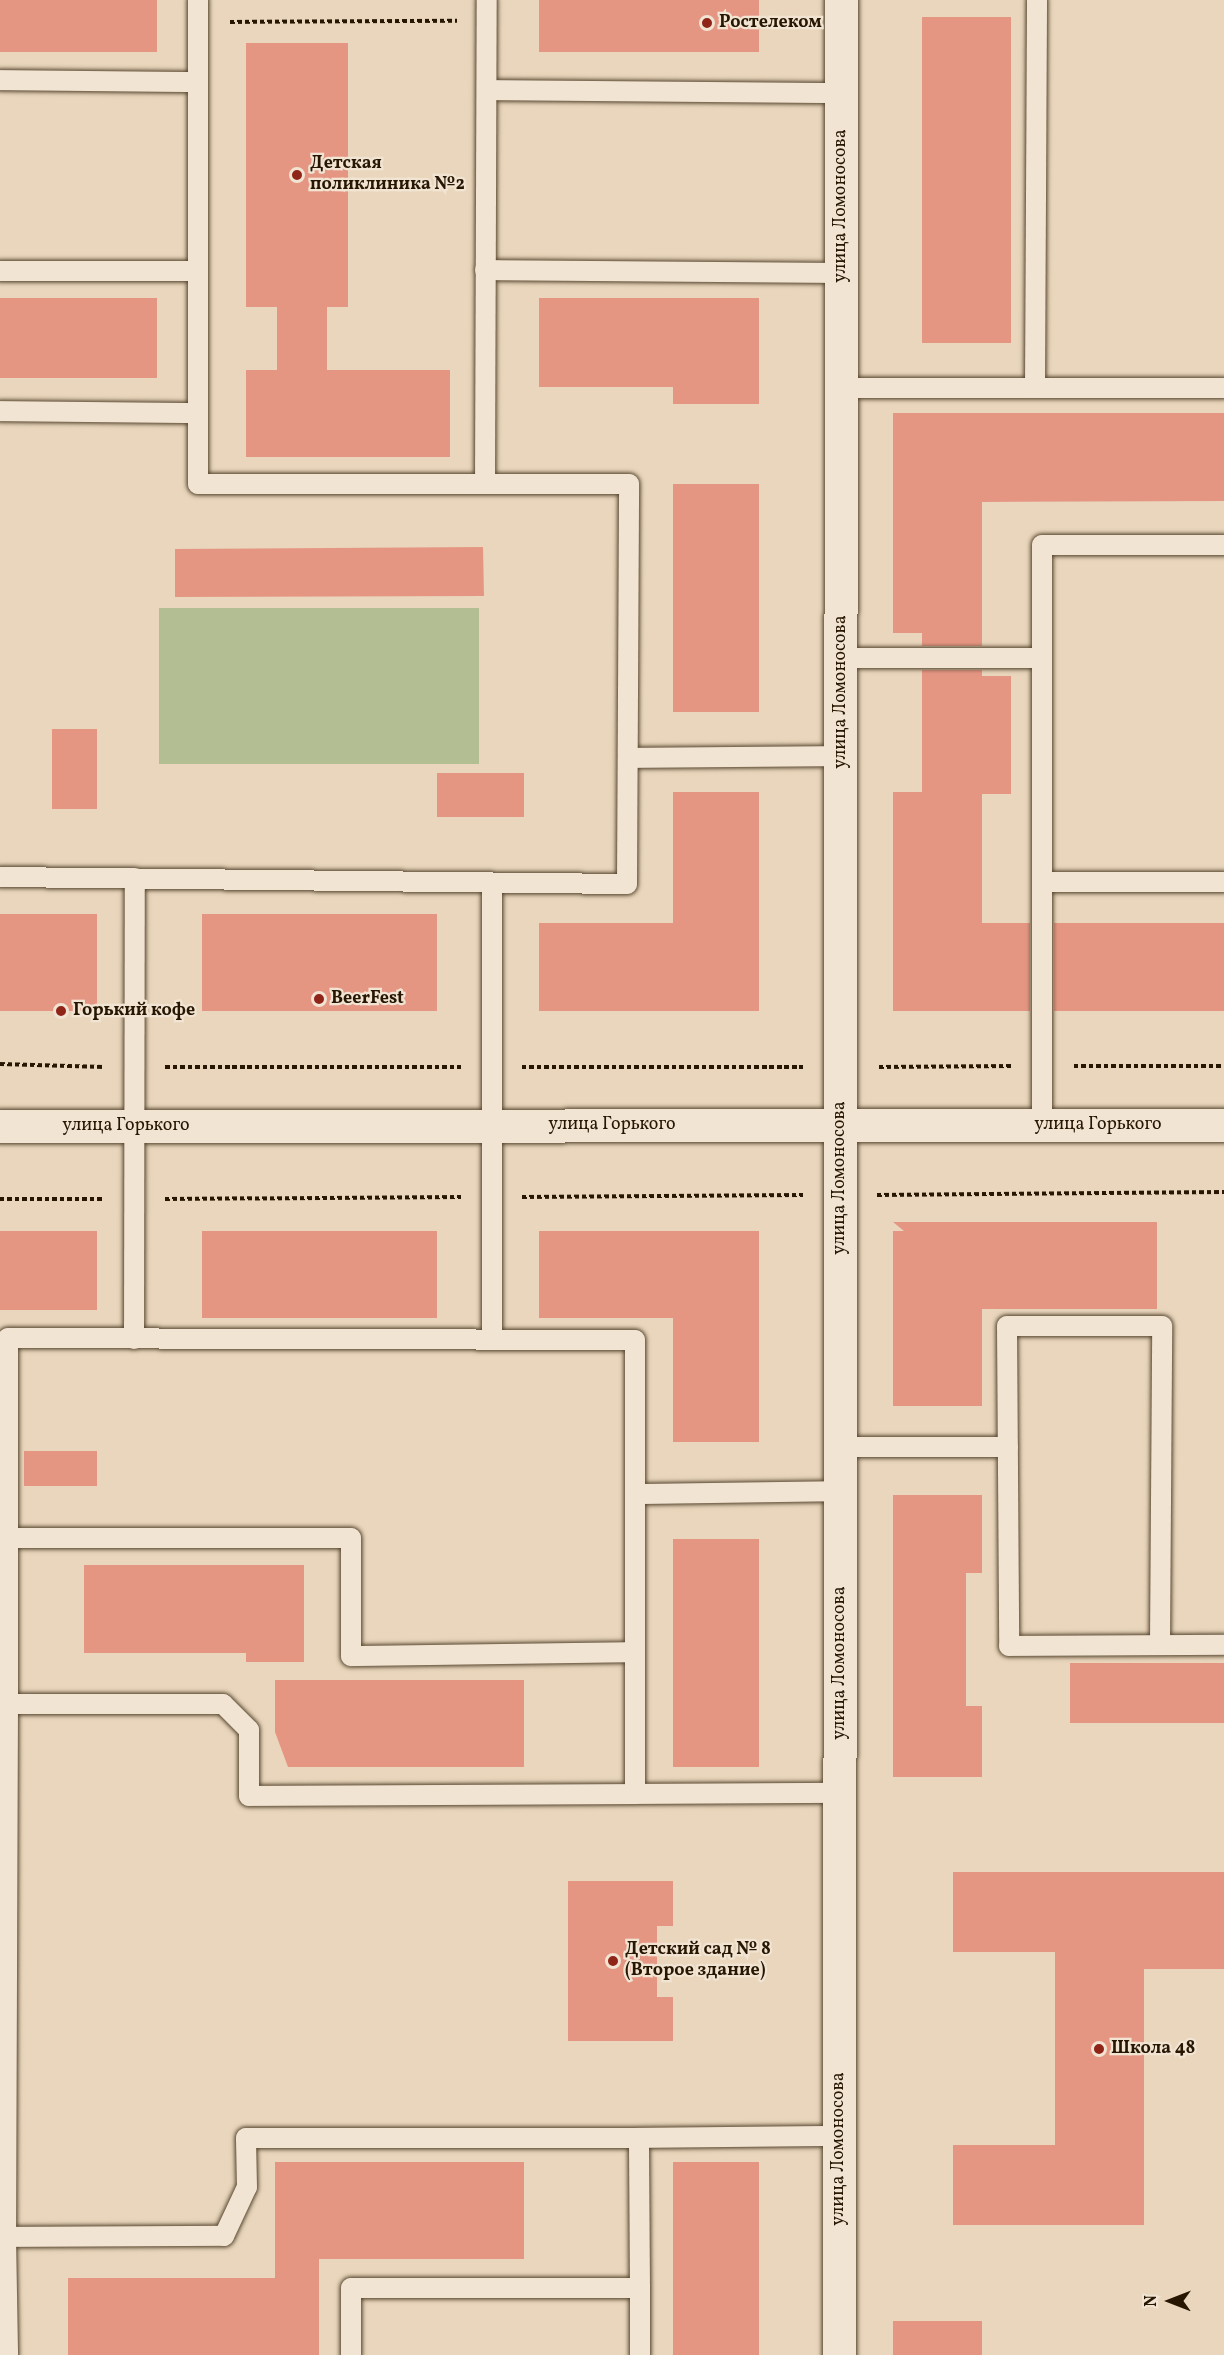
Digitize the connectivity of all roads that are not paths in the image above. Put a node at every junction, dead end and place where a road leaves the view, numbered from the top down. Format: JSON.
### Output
{"nodes":[{"id":1,"x":198,"y":0,"type":"edge"},
{"id":2,"x":487,"y":0,"type":"edge"},
{"id":3,"x":841,"y":0,"type":"edge"},
{"id":4,"x":1037,"y":0,"type":"edge"},
{"id":5,"x":0,"y":80,"type":"edge"},
{"id":6,"x":198,"y":82,"type":"junction"},
{"id":7,"x":487,"y":90,"type":"junction"},
{"id":8,"x":841,"y":93,"type":"junction"},
{"id":9,"x":484,"y":270,"type":"junction"},
{"id":10,"x":0,"y":271,"type":"edge"},
{"id":11,"x":198,"y":271,"type":"junction"},
{"id":12,"x":841,"y":273,"type":"junction"},
{"id":13,"x":841,"y":388,"type":"junction"},
{"id":14,"x":1035,"y":388,"type":"junction"},
{"id":15,"x":1224,"y":388,"type":"edge"},
{"id":16,"x":0,"y":411,"type":"edge"},
{"id":17,"x":198,"y":413,"type":"junction"},
{"id":18,"x":485,"y":484,"type":"junction"},
{"id":19,"x":1224,"y":545,"type":"edge"},
{"id":20,"x":841,"y":658,"type":"junction"},
{"id":21,"x":1042,"y":658,"type":"junction"},
{"id":22,"x":841,"y":756,"type":"junction"},
{"id":23,"x":629,"y":758,"type":"junction"},
{"id":24,"x":0,"y":877,"type":"edge"},
{"id":25,"x":135,"y":878,"type":"junction"},
{"id":26,"x":1042,"y":882,"type":"junction"},
{"id":27,"x":1224,"y":882,"type":"edge"},
{"id":28,"x":492,"y":883,"type":"junction"},
{"id":29,"x":492,"y":1125,"type":"junction"},
{"id":30,"x":840,"y":1125,"type":"junction"},
{"id":31,"x":1042,"y":1125,"type":"junction"},
{"id":32,"x":1224,"y":1125,"type":"edge"},
{"id":33,"x":0,"y":1126,"type":"edge"},
{"id":34,"x":134,"y":1126,"type":"junction"},
{"id":35,"x":134,"y":1339,"type":"junction"},
{"id":36,"x":492,"y":1340,"type":"junction"},
{"id":37,"x":841,"y":1447,"type":"junction"},
{"id":38,"x":1008,"y":1447,"type":"junction"},
{"id":39,"x":840,"y":1491,"type":"junction"},
{"id":40,"x":635,"y":1494,"type":"junction"},
{"id":41,"x":8,"y":1538,"type":"junction"},
{"id":42,"x":1160,"y":1645,"type":"junction"},
{"id":43,"x":1224,"y":1645,"type":"edge"},
{"id":44,"x":635,"y":1652,"type":"junction"},
{"id":45,"x":4,"y":1704,"type":"edge"},
{"id":46,"x":841,"y":1793,"type":"junction"},
{"id":47,"x":635,"y":1794,"type":"junction"},
{"id":48,"x":838,"y":2136,"type":"junction"},
{"id":49,"x":639,"y":2138,"type":"junction"},
{"id":50,"x":3,"y":2237,"type":"edge"},
{"id":51,"x":640,"y":2289,"type":"junction"},
{"id":52,"x":8,"y":2355,"type":"edge"},
{"id":53,"x":351,"y":2355,"type":"edge"},
{"id":54,"x":640,"y":2355,"type":"edge"},
{"id":55,"x":838,"y":2355,"type":"edge"}],
"edges":[{"from":1,"to":6,"type":"lane"},
{"from":2,"to":7,"type":"lane"},
{"from":3,"to":8,"type":"street","name":"улица Ломоносова"},
{"from":4,"to":14,"type":"lane"},
{"from":5,"to":6,"type":"lane"},
{"from":6,"to":11,"type":"lane"},
{"from":7,"to":8,"type":"lane"},
{"from":7,"to":9,"type":"lane"},
{"from":8,"to":12,"type":"street","name":"улица Ломоносова"},
{"from":9,"to":12,"type":"lane"},
{"from":9,"to":18,"type":"lane"},
{"from":10,"to":11,"type":"lane"},
{"from":11,"to":17,"type":"lane"},
{"from":12,"to":13,"type":"street","name":"улица Ломоносова"},
{"from":13,"to":14,"type":"lane"},
{"from":13,"to":20,"type":"street","name":"улица Ломоносова"},
{"from":14,"to":15,"type":"lane"},
{"from":16,"to":17,"type":"lane"},
{"from":17,"to":18,"type":"lane"},
{"from":18,"to":23,"type":"lane"},
{"from":19,"to":21,"type":"lane"},
{"from":20,"to":21,"type":"lane"},
{"from":20,"to":22,"type":"street","name":"улица Ломоносова"},
{"from":21,"to":26,"type":"lane"},
{"from":22,"to":23,"type":"lane"},
{"from":22,"to":30,"type":"street","name":"улица Ломоносова"},
{"from":23,"to":28,"type":"lane"},
{"from":24,"to":25,"type":"lane"},
{"from":25,"to":28,"type":"lane"},
{"from":25,"to":34,"type":"lane"},
{"from":26,"to":27,"type":"lane"},
{"from":26,"to":31,"type":"lane"},
{"from":28,"to":29,"type":"lane"},
{"from":29,"to":30,"type":"street","name":"улица Горького"},
{"from":29,"to":34,"type":"street","name":"улица Горького"},
{"from":29,"to":36,"type":"lane"},
{"from":30,"to":31,"type":"street","name":"улица Горького"},
{"from":30,"to":37,"type":"street","name":"улица Ломоносова"},
{"from":31,"to":32,"type":"street","name":"улица Горького"},
{"from":33,"to":34,"type":"street","name":"улица Горького"},
{"from":34,"to":35,"type":"lane"},
{"from":35,"to":36,"type":"lane"},
{"from":35,"to":41,"type":"lane"},
{"from":36,"to":40,"type":"lane"},
{"from":37,"to":38,"type":"lane"},
{"from":37,"to":39,"type":"street","name":"улица Ломоносова"},
{"from":38,"to":42,"type":"lane"},
{"from":38,"to":42,"type":"lane"},
{"from":39,"to":40,"type":"lane"},
{"from":39,"to":46,"type":"street","name":"улица Ломоносова"},
{"from":40,"to":44,"type":"lane"},
{"from":41,"to":44,"type":"lane"},
{"from":41,"to":45,"type":"lane"},
{"from":42,"to":43,"type":"lane"},
{"from":44,"to":47,"type":"lane"},
{"from":45,"to":47,"type":"lane"},
{"from":45,"to":50,"type":"lane"},
{"from":46,"to":47,"type":"lane"},
{"from":46,"to":48,"type":"street","name":"улица Ломоносова"},
{"from":48,"to":49,"type":"lane"},
{"from":48,"to":55,"type":"street","name":"улица Ломоносова"},
{"from":49,"to":50,"type":"lane"},
{"from":49,"to":51,"type":"lane"},
{"from":50,"to":52,"type":"lane"},
{"from":51,"to":53,"type":"lane"},
{"from":51,"to":54,"type":"lane"}]}
